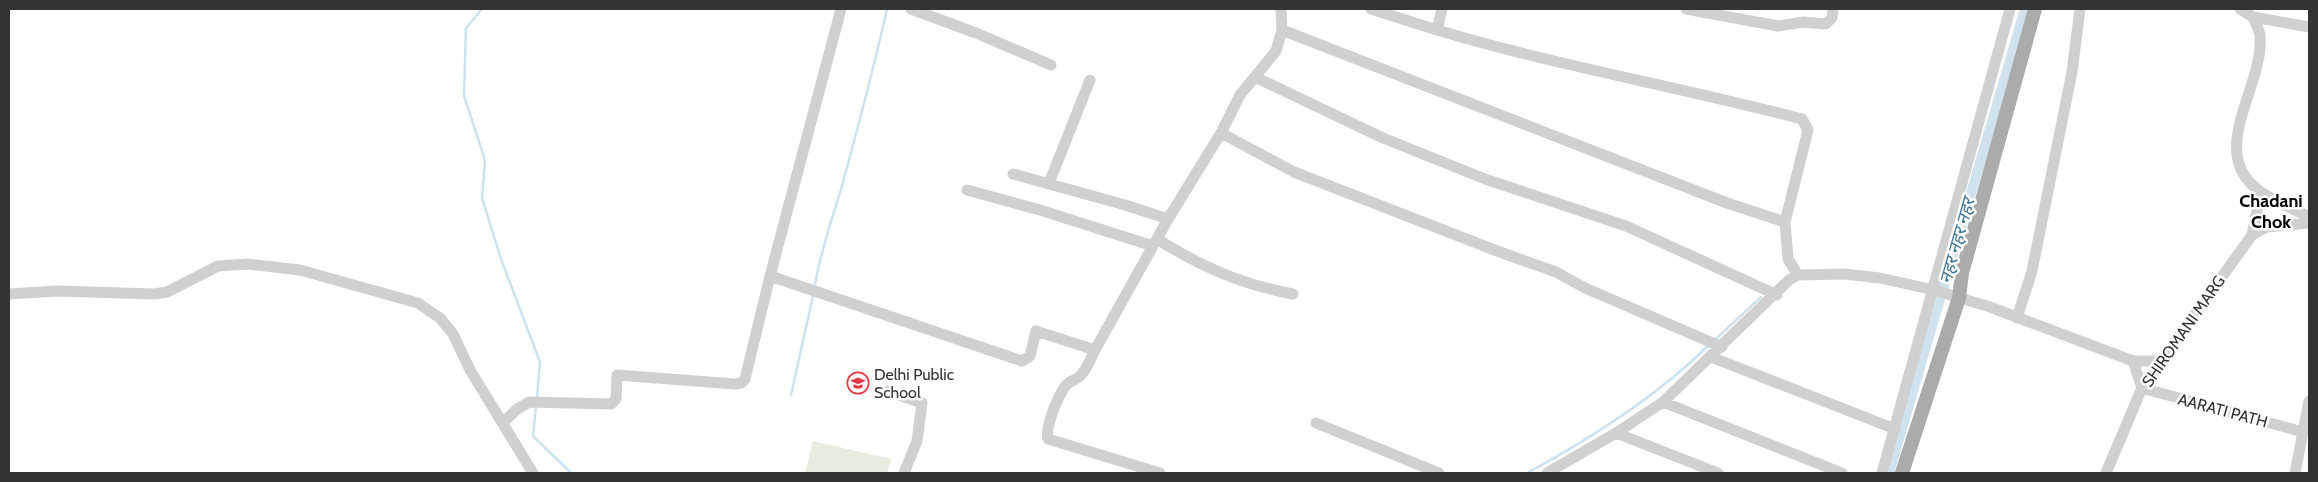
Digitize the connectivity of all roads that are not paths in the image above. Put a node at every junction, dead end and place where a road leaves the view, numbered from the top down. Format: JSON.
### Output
{"nodes":[{"id":1,"x":841,"y":9,"type":"edge"},
{"id":2,"x":911,"y":9,"type":"edge"},
{"id":3,"x":1281,"y":9,"type":"edge"},
{"id":4,"x":1371,"y":9,"type":"edge"},
{"id":5,"x":1442,"y":9,"type":"edge"},
{"id":6,"x":1686,"y":9,"type":"edge"},
{"id":7,"x":1833,"y":9,"type":"edge"},
{"id":8,"x":2010,"y":9,"type":"edge"},
{"id":9,"x":2035,"y":9,"type":"edge"},
{"id":10,"x":2080,"y":9,"type":"edge"},
{"id":11,"x":2241,"y":9,"type":"edge"},
{"id":12,"x":2285,"y":9,"type":"edge"},
{"id":13,"x":2253,"y":17,"type":"junction"},
{"id":14,"x":2278,"y":20,"type":"junction"},
{"id":15,"x":2309,"y":27,"type":"edge"},
{"id":16,"x":1282,"y":30,"type":"junction"},
{"id":17,"x":1438,"y":30,"type":"junction"},
{"id":18,"x":1052,"y":65,"type":"dead end"},
{"id":19,"x":1255,"y":77,"type":"junction"},
{"id":20,"x":1090,"y":80,"type":"dead end"},
{"id":21,"x":1221,"y":133,"type":"junction"},
{"id":22,"x":1013,"y":174,"type":"dead end"},
{"id":23,"x":1049,"y":184,"type":"junction"},
{"id":24,"x":967,"y":190,"type":"dead end"},
{"id":25,"x":2261,"y":192,"type":"junction"},
{"id":26,"x":2309,"y":217,"type":"edge"},
{"id":27,"x":1168,"y":219,"type":"junction"},
{"id":28,"x":1786,"y":222,"type":"junction"},
{"id":29,"x":2309,"y":223,"type":"edge"},
{"id":30,"x":2252,"y":235,"type":"junction"},
{"id":31,"x":1155,"y":243,"type":"junction"},
{"id":32,"x":1798,"y":275,"type":"junction"},
{"id":33,"x":770,"y":276,"type":"junction"},
{"id":34,"x":1936,"y":290,"type":"junction"},
{"id":35,"x":9,"y":294,"type":"edge"},
{"id":36,"x":1293,"y":294,"type":"dead end"},
{"id":37,"x":1777,"y":295,"type":"junction"},
{"id":38,"x":1954,"y":296,"type":"junction"},
{"id":39,"x":2017,"y":318,"type":"junction"},
{"id":40,"x":1722,"y":347,"type":"junction"},
{"id":41,"x":1095,"y":350,"type":"junction"},
{"id":42,"x":1711,"y":357,"type":"junction"},
{"id":43,"x":2163,"y":360,"type":"junction"},
{"id":44,"x":2133,"y":361,"type":"junction"},
{"id":45,"x":2142,"y":388,"type":"junction"},
{"id":46,"x":888,"y":391,"type":"dead end"},
{"id":47,"x":2309,"y":401,"type":"edge"},
{"id":48,"x":1663,"y":402,"type":"junction"},
{"id":49,"x":503,"y":423,"type":"junction"},
{"id":50,"x":1316,"y":423,"type":"dead end"},
{"id":51,"x":1895,"y":428,"type":"junction"},
{"id":52,"x":2303,"y":432,"type":"junction"},
{"id":53,"x":1616,"y":433,"type":"junction"},
{"id":54,"x":533,"y":473,"type":"edge"},
{"id":55,"x":904,"y":473,"type":"edge"},
{"id":56,"x":1160,"y":473,"type":"edge"},
{"id":57,"x":1439,"y":473,"type":"edge"},
{"id":58,"x":1548,"y":473,"type":"edge"},
{"id":59,"x":1718,"y":473,"type":"edge"},
{"id":60,"x":1842,"y":473,"type":"edge"},
{"id":61,"x":1882,"y":473,"type":"edge"},
{"id":62,"x":1902,"y":473,"type":"edge"},
{"id":63,"x":2106,"y":473,"type":"edge"},
{"id":64,"x":2295,"y":473,"type":"edge"}],
"edges":[{"from":1,"to":33,"type":"street"},
{"from":2,"to":18,"type":"street"},
{"from":3,"to":16,"type":"street"},
{"from":4,"to":17,"type":"street"},
{"from":5,"to":17,"type":"street"},
{"from":6,"to":7,"type":"street"},
{"from":8,"to":34,"type":"street"},
{"from":9,"to":38,"type":"main road"},
{"from":10,"to":39,"type":"street"},
{"from":11,"to":13,"type":"street"},
{"from":12,"to":14,"type":"street"},
{"from":13,"to":14,"type":"street"},
{"from":13,"to":25,"type":"street"},
{"from":14,"to":15,"type":"street"},
{"from":16,"to":19,"type":"street"},
{"from":16,"to":28,"type":"street"},
{"from":17,"to":28,"type":"street"},
{"from":19,"to":21,"type":"street"},
{"from":19,"to":37,"type":"street"},
{"from":20,"to":23,"type":"street"},
{"from":21,"to":27,"type":"street"},
{"from":21,"to":40,"type":"street"},
{"from":22,"to":23,"type":"street"},
{"from":23,"to":27,"type":"street"},
{"from":24,"to":31,"type":"street"},
{"from":25,"to":26,"type":"street"},
{"from":25,"to":30,"type":"street","name":"SHIROMANI MARG"},
{"from":27,"to":31,"type":"street"},
{"from":28,"to":32,"type":"street"},
{"from":29,"to":30,"type":"street"},
{"from":30,"to":43,"type":"street","name":"SHIROMANI MARG"},
{"from":31,"to":36,"type":"street"},
{"from":31,"to":41,"type":"street"},
{"from":32,"to":34,"type":"street"},
{"from":32,"to":37,"type":"street"},
{"from":33,"to":41,"type":"street"},
{"from":33,"to":49,"type":"street"},
{"from":34,"to":38,"type":"street"},
{"from":34,"to":51,"type":"street"},
{"from":35,"to":49,"type":"street"},
{"from":37,"to":40,"type":"street"},
{"from":38,"to":39,"type":"street"},
{"from":38,"to":62,"type":"main road"},
{"from":39,"to":44,"type":"street"},
{"from":40,"to":42,"type":"street"},
{"from":41,"to":56,"type":"street"},
{"from":42,"to":48,"type":"street"},
{"from":42,"to":51,"type":"street"},
{"from":43,"to":44,"type":"street"},
{"from":43,"to":45,"type":"street","name":"SHIROMANI MARG"},
{"from":44,"to":45,"type":"street"},
{"from":45,"to":52,"type":"street","name":"AARATI PATH"},
{"from":45,"to":63,"type":"street","name":"SHIROMANI MARG"},
{"from":46,"to":55,"type":"street"},
{"from":47,"to":52,"type":"street"},
{"from":48,"to":53,"type":"street"},
{"from":48,"to":60,"type":"street"},
{"from":49,"to":54,"type":"street"},
{"from":50,"to":57,"type":"street"},
{"from":51,"to":61,"type":"street"},
{"from":52,"to":64,"type":"street"},
{"from":53,"to":58,"type":"street"},
{"from":53,"to":59,"type":"street"}]}
